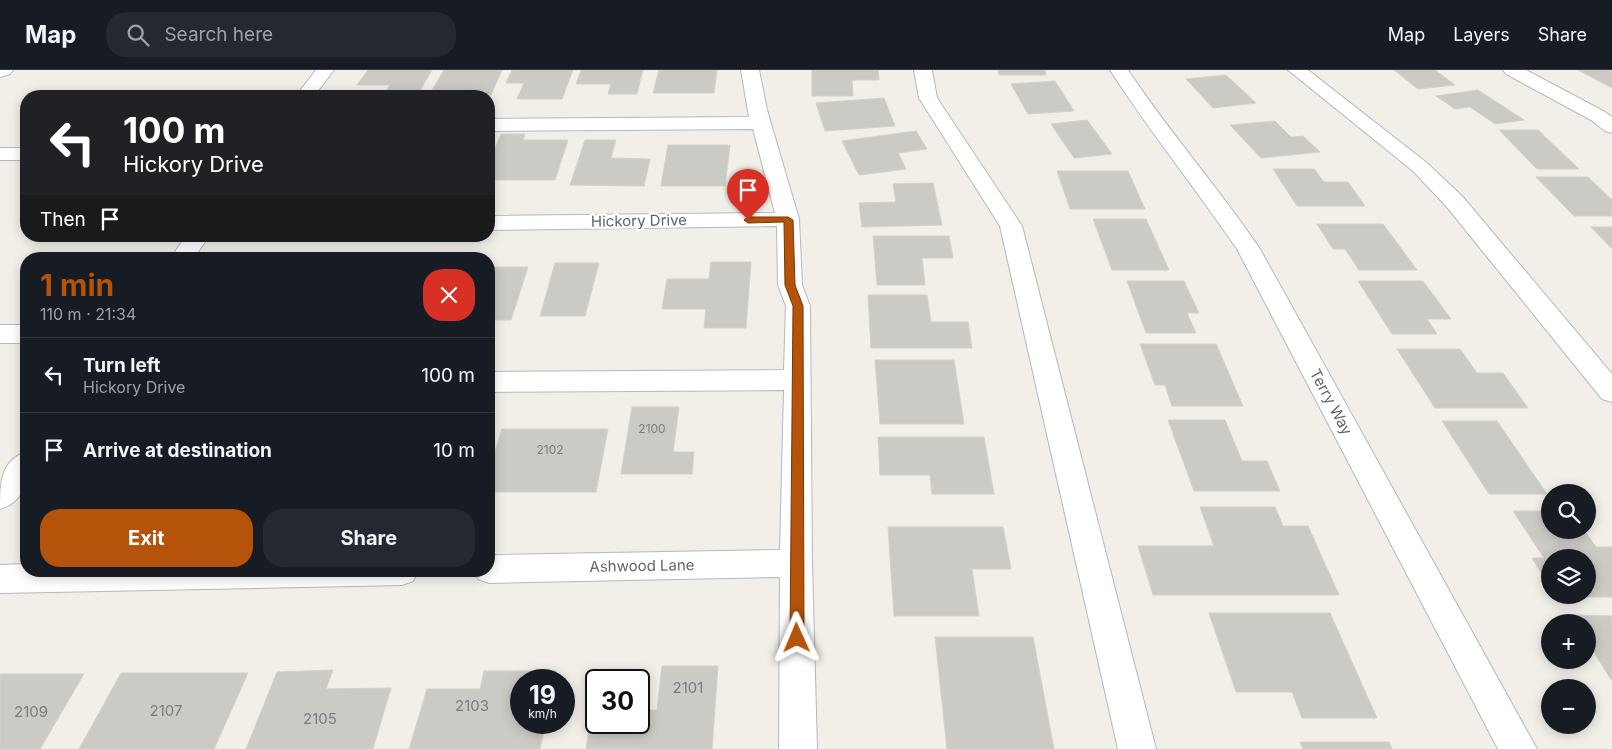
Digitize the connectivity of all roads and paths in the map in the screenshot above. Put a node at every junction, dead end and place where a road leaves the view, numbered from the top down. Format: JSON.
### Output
{"nodes":[{"id":1,"x":4,"y":70,"type":"edge"},
{"id":2,"x":325,"y":70,"type":"edge"},
{"id":3,"x":750,"y":70,"type":"edge"},
{"id":4,"x":923,"y":70,"type":"edge"},
{"id":5,"x":1119,"y":70,"type":"edge"},
{"id":6,"x":1297,"y":70,"type":"edge"},
{"id":7,"x":1512,"y":70,"type":"edge"},
{"id":8,"x":0,"y":72,"type":"edge"},
{"id":9,"x":310,"y":90,"type":"edge"},
{"id":10,"x":761,"y":123,"type":"junction"},
{"id":11,"x":495,"y":125,"type":"edge"},
{"id":12,"x":1612,"y":126,"type":"edge"},
{"id":13,"x":0,"y":154,"type":"edge"},
{"id":14,"x":20,"y":154,"type":"edge"},
{"id":15,"x":788,"y":220,"type":"junction"},
{"id":16,"x":495,"y":223,"type":"edge"},
{"id":17,"x":0,"y":334,"type":"edge"},
{"id":18,"x":20,"y":334,"type":"edge"},
{"id":19,"x":797,"y":380,"type":"junction"},
{"id":20,"x":495,"y":382,"type":"edge"},
{"id":21,"x":1612,"y":392,"type":"edge"},
{"id":22,"x":20,"y":470,"type":"edge"},
{"id":23,"x":0,"y":497,"type":"edge"},
{"id":24,"x":796,"y":563,"type":"junction"},
{"id":25,"x":495,"y":570,"type":"edge"},
{"id":26,"x":134,"y":577,"type":"edge"},
{"id":27,"x":0,"y":580,"type":"edge"},
{"id":28,"x":798,"y":749,"type":"edge"},
{"id":29,"x":1137,"y":749,"type":"edge"},
{"id":30,"x":1518,"y":749,"type":"edge"}],
"edges":[{"from":1,"to":8,"type":"street"},
{"from":2,"to":9,"type":"street"},
{"from":3,"to":10,"type":"street"},
{"from":4,"to":29,"type":"street"},
{"from":5,"to":30,"type":"street","name":"Terry Way"},
{"from":6,"to":21,"type":"street"},
{"from":7,"to":12,"type":"street"},
{"from":10,"to":11,"type":"street"},
{"from":10,"to":15,"type":"street"},
{"from":13,"to":14,"type":"street"},
{"from":15,"to":16,"type":"street","name":"Hickory Drive"},
{"from":15,"to":19,"type":"street"},
{"from":17,"to":18,"type":"street"},
{"from":19,"to":20,"type":"street"},
{"from":19,"to":24,"type":"street"},
{"from":22,"to":23,"type":"street"},
{"from":24,"to":25,"type":"street","name":"Ashwood Lane"},
{"from":24,"to":28,"type":"street"},
{"from":26,"to":27,"type":"street"}]}
